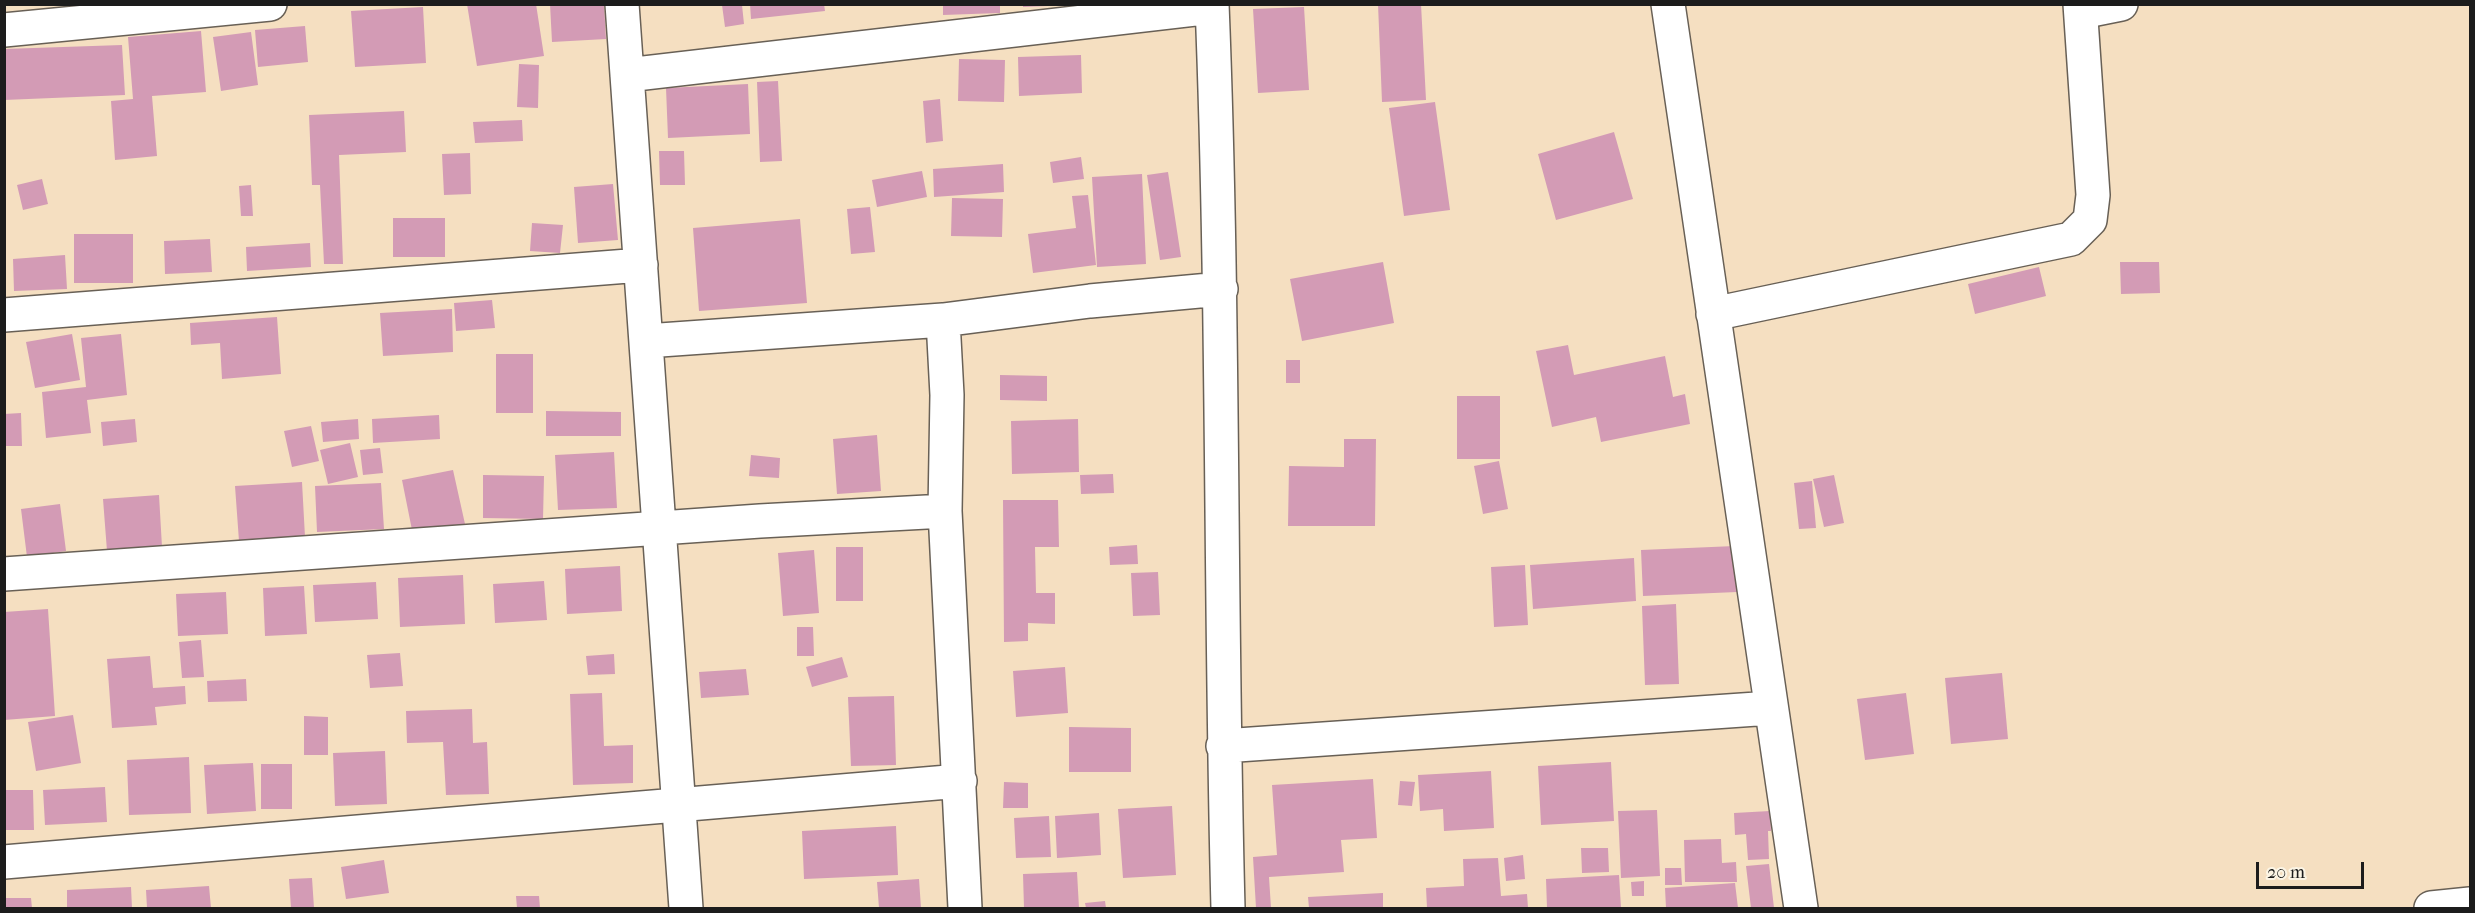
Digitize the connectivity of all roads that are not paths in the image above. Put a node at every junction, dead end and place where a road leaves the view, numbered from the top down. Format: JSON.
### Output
{"nodes":[{"id":1,"x":270,"y":4,"type":"edge"},
{"id":2,"x":622,"y":4,"type":"edge"},
{"id":3,"x":1668,"y":4,"type":"edge"},
{"id":4,"x":2121,"y":4,"type":"edge"},
{"id":5,"x":1212,"y":6,"type":"edge"},
{"id":6,"x":2080,"y":8,"type":"edge"},
{"id":7,"x":45,"y":15,"type":"edge"},
{"id":8,"x":4,"y":30,"type":"edge"},
{"id":9,"x":627,"y":75,"type":"junction"},
{"id":10,"x":640,"y":265,"type":"junction"},
{"id":11,"x":1221,"y":289,"type":"junction"},
{"id":12,"x":1713,"y":314,"type":"junction"},
{"id":13,"x":4,"y":315,"type":"edge"},
{"id":14,"x":944,"y":320,"type":"junction"},
{"id":15,"x":646,"y":341,"type":"junction"},
{"id":16,"x":945,"y":511,"type":"junction"},
{"id":17,"x":658,"y":529,"type":"junction"},
{"id":18,"x":4,"y":574,"type":"edge"},
{"id":19,"x":1771,"y":708,"type":"junction"},
{"id":20,"x":1223,"y":746,"type":"junction"},
{"id":21,"x":960,"y":781,"type":"junction"},
{"id":22,"x":680,"y":806,"type":"junction"},
{"id":23,"x":4,"y":862,"type":"edge"},
{"id":24,"x":2470,"y":904,"type":"edge"},
{"id":25,"x":687,"y":909,"type":"edge"},
{"id":26,"x":965,"y":909,"type":"edge"},
{"id":27,"x":1228,"y":909,"type":"edge"},
{"id":28,"x":1800,"y":909,"type":"edge"},
{"id":29,"x":2431,"y":909,"type":"edge"}],
"edges":[{"from":1,"to":7,"type":"street"},
{"from":2,"to":9,"type":"street"},
{"from":3,"to":12,"type":"street"},
{"from":4,"to":6,"type":"street"},
{"from":5,"to":9,"type":"street"},
{"from":5,"to":11,"type":"street"},
{"from":6,"to":12,"type":"street"},
{"from":7,"to":8,"type":"street"},
{"from":9,"to":10,"type":"street"},
{"from":10,"to":13,"type":"street"},
{"from":10,"to":15,"type":"street"},
{"from":11,"to":14,"type":"street"},
{"from":11,"to":20,"type":"street"},
{"from":12,"to":19,"type":"street"},
{"from":14,"to":15,"type":"street"},
{"from":14,"to":16,"type":"street"},
{"from":15,"to":17,"type":"street"},
{"from":16,"to":17,"type":"street"},
{"from":16,"to":21,"type":"street"},
{"from":17,"to":18,"type":"street"},
{"from":17,"to":22,"type":"street"},
{"from":19,"to":20,"type":"street"},
{"from":19,"to":28,"type":"street"},
{"from":20,"to":27,"type":"street"},
{"from":21,"to":22,"type":"street"},
{"from":21,"to":26,"type":"street"},
{"from":22,"to":23,"type":"street"},
{"from":22,"to":25,"type":"street"},
{"from":24,"to":29,"type":"street"}]}
